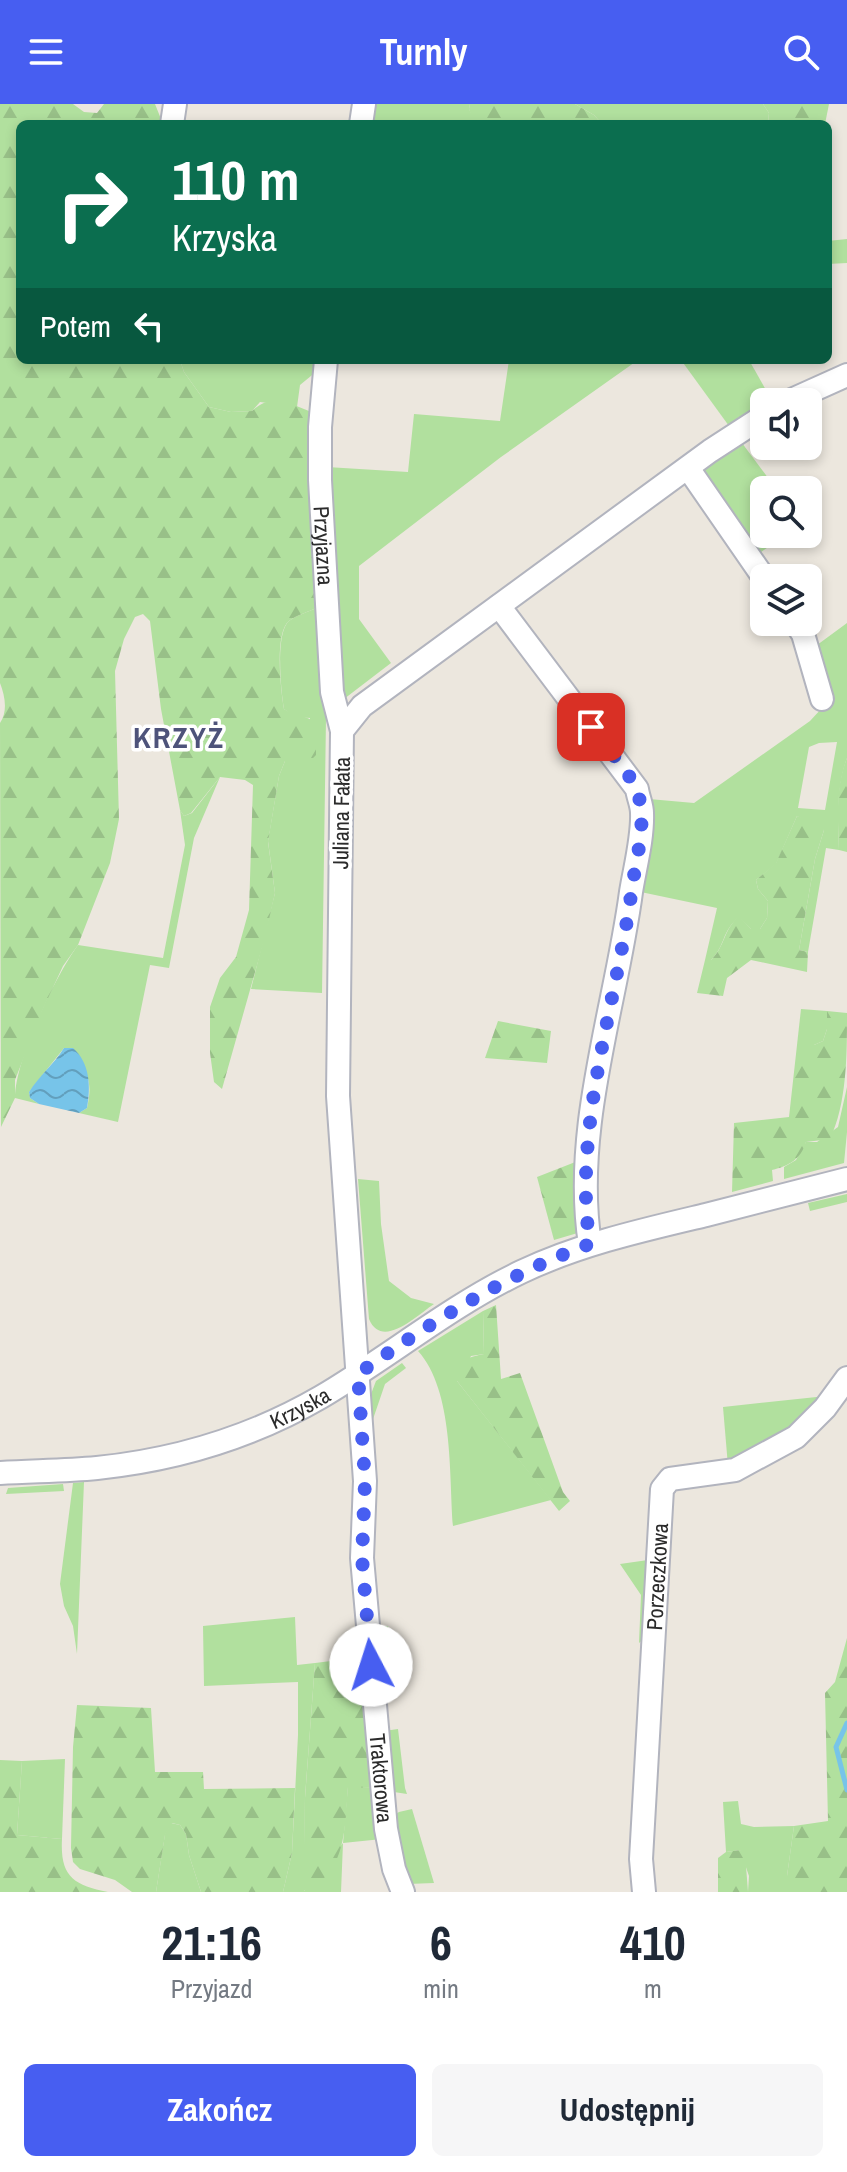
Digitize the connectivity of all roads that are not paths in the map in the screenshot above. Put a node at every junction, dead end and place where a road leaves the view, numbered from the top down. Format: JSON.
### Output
{"nodes":[{"id":1,"x":326,"y":364,"type":"edge"},
{"id":2,"x":847,"y":375,"type":"edge"},
{"id":3,"x":818,"y":388,"type":"edge"},
{"id":4,"x":750,"y":426,"type":"edge"},
{"id":5,"x":688,"y":468,"type":"junction"},
{"id":6,"x":754,"y":564,"type":"edge"},
{"id":7,"x":499,"y":606,"type":"junction"},
{"id":8,"x":804,"y":636,"type":"edge"},
{"id":9,"x":822,"y":699,"type":"dead end"},
{"id":10,"x":342,"y":731,"type":"junction"},
{"id":11,"x":847,"y":1179,"type":"edge"},
{"id":12,"x":590,"y":1244,"type":"junction"},
{"id":13,"x":358,"y":1374,"type":"junction"},
{"id":14,"x":847,"y":1378,"type":"edge"},
{"id":15,"x":0,"y":1473,"type":"edge"},
{"id":16,"x":403,"y":1892,"type":"edge"},
{"id":17,"x":644,"y":1892,"type":"edge"}],
"edges":[{"from":1,"to":10,"type":"street","name":"Przyjazna"},
{"from":2,"to":3,"type":"street"},
{"from":4,"to":5,"type":"street","name":"Juliana Fałata"},
{"from":5,"to":6,"type":"street"},
{"from":5,"to":7,"type":"street","name":"Juliana Fałata"},
{"from":7,"to":10,"type":"street","name":"Juliana Fałata"},
{"from":7,"to":12,"type":"street"},
{"from":8,"to":9,"type":"street"},
{"from":10,"to":13,"type":"street","name":"Juliana Fałata"},
{"from":11,"to":12,"type":"street","name":"Krzyska"},
{"from":12,"to":13,"type":"street","name":"Krzyska"},
{"from":13,"to":15,"type":"street","name":"Krzyska"},
{"from":13,"to":16,"type":"street","name":"Traktorowa"},
{"from":14,"to":17,"type":"street","name":"Porzeczkowa"}]}
